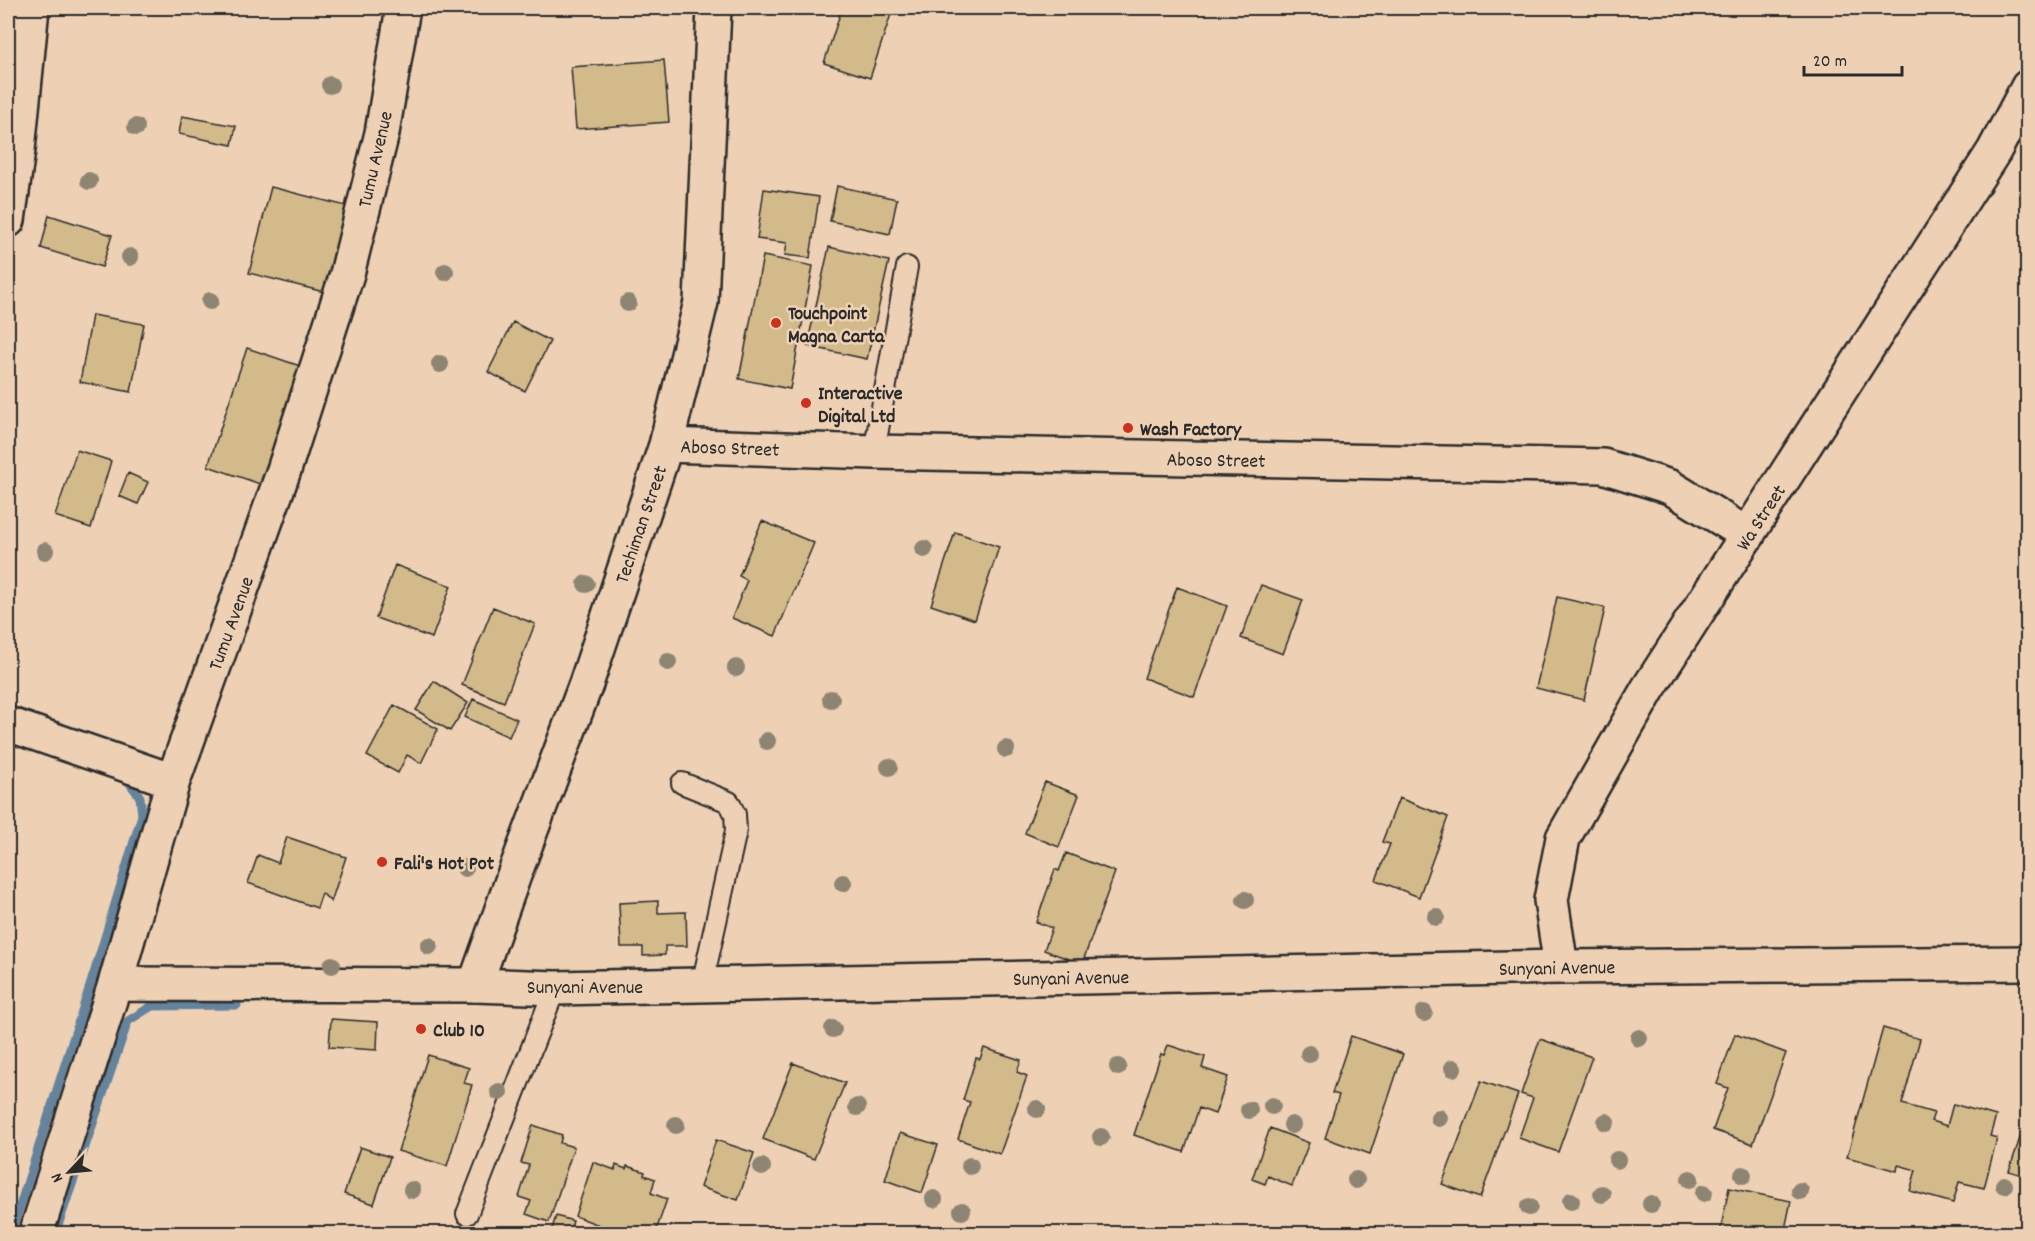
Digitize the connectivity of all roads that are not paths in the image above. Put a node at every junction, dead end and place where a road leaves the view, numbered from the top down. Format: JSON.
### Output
{"nodes":[{"id":1,"x":32,"y":8,"type":"edge"},
{"id":2,"x":403,"y":8,"type":"edge"},
{"id":3,"x":714,"y":8,"type":"edge"},
{"id":4,"x":2028,"y":87,"type":"edge"},
{"id":5,"x":8,"y":220,"type":"edge"},
{"id":6,"x":907,"y":267,"type":"dead end"},
{"id":7,"x":666,"y":446,"type":"junction"},
{"id":8,"x":874,"y":452,"type":"junction"},
{"id":9,"x":1748,"y":535,"type":"junction"},
{"id":10,"x":8,"y":724,"type":"edge"},
{"id":11,"x":173,"y":781,"type":"junction"},
{"id":12,"x":682,"y":783,"type":"dead end"},
{"id":13,"x":2028,"y":963,"type":"edge"},
{"id":14,"x":1561,"y":967,"type":"junction"},
{"id":15,"x":115,"y":984,"type":"junction"},
{"id":16,"x":475,"y":985,"type":"junction"},
{"id":17,"x":702,"y":985,"type":"junction"},
{"id":18,"x":555,"y":988,"type":"junction"},
{"id":19,"x":467,"y":1214,"type":"dead end"},
{"id":20,"x":36,"y":1233,"type":"edge"}],
"edges":[{"from":1,"to":5,"type":"street"},
{"from":2,"to":11,"type":"street","name":"Tumu Avenue"},
{"from":3,"to":7,"type":"street","name":"Techiman Street"},
{"from":4,"to":9,"type":"street","name":"Wa Street"},
{"from":6,"to":8,"type":"lane"},
{"from":7,"to":8,"type":"street","name":"Aboso Street"},
{"from":7,"to":16,"type":"street","name":"Techiman Street"},
{"from":8,"to":9,"type":"street","name":"Aboso Street"},
{"from":9,"to":14,"type":"street","name":"Wa Street"},
{"from":10,"to":11,"type":"street"},
{"from":11,"to":15,"type":"street","name":"Tumu Avenue"},
{"from":12,"to":17,"type":"lane"},
{"from":13,"to":14,"type":"street","name":"Sunyani Avenue"},
{"from":14,"to":17,"type":"street","name":"Sunyani Avenue"},
{"from":15,"to":16,"type":"street","name":"Sunyani Avenue"},
{"from":15,"to":20,"type":"street","name":"Tumu Avenue"},
{"from":16,"to":18,"type":"street","name":"Sunyani Avenue"},
{"from":17,"to":18,"type":"street","name":"Sunyani Avenue"},
{"from":18,"to":19,"type":"lane"}]}
